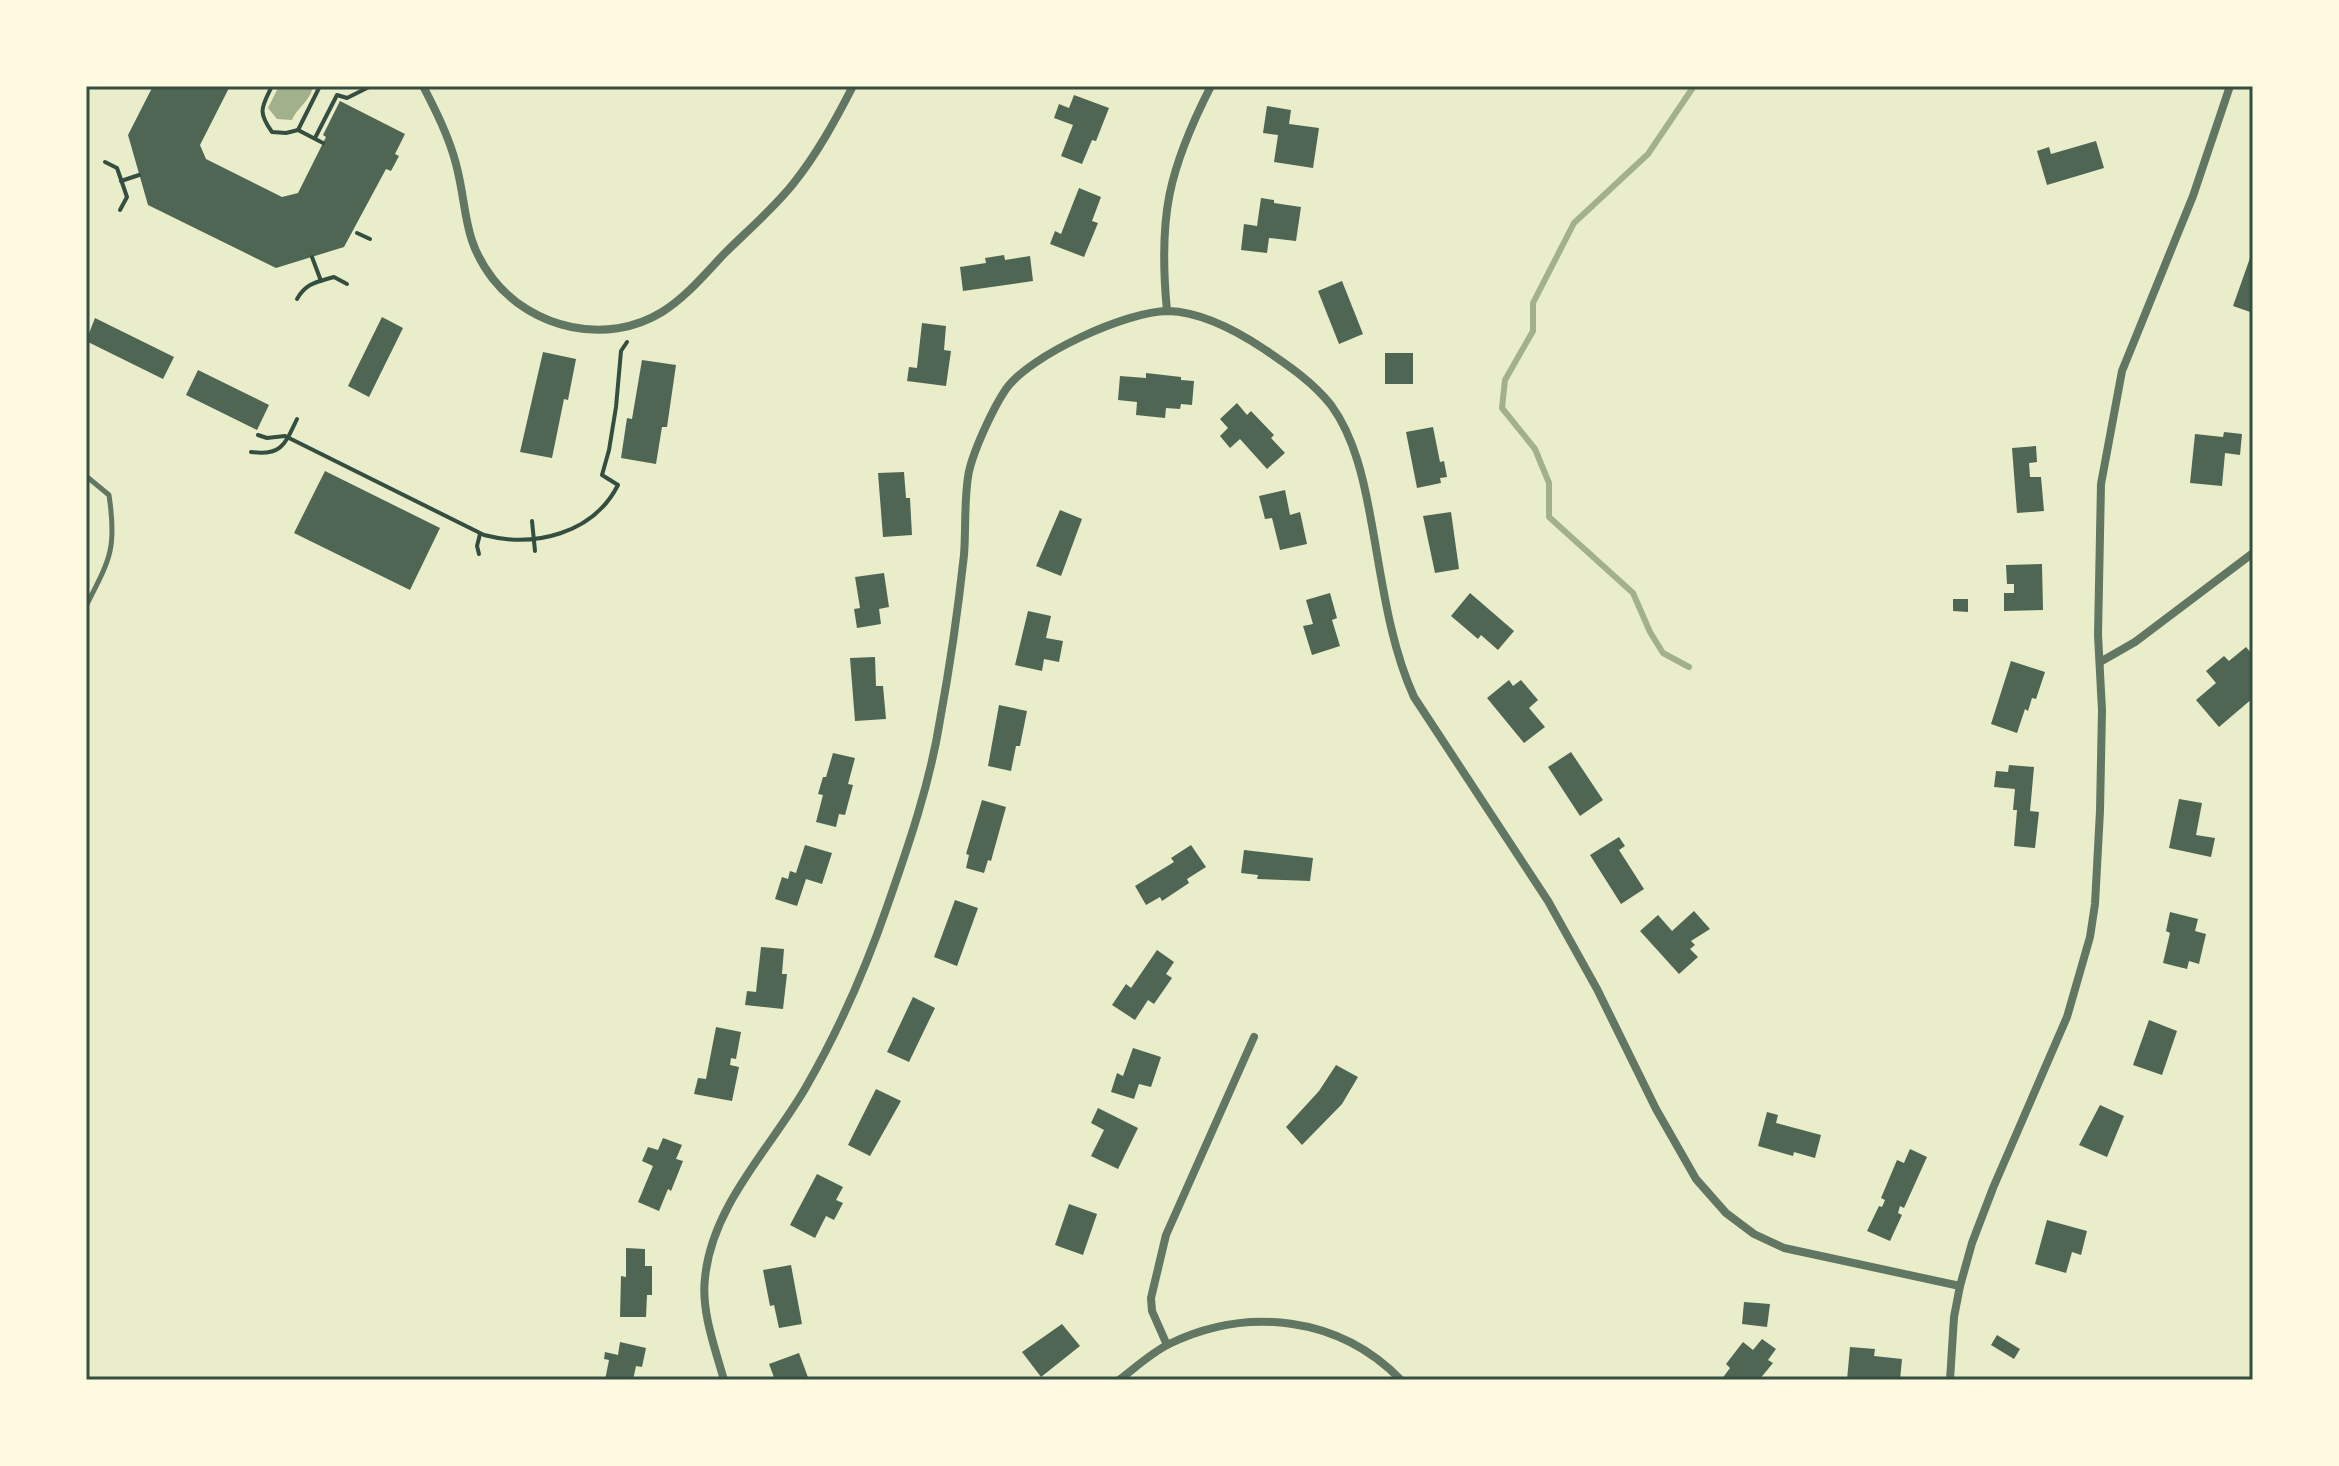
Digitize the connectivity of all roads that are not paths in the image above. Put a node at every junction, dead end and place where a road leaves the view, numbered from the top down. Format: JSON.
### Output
{"nodes":[{"id":1,"x":423,"y":86,"type":"edge"},
{"id":2,"x":853,"y":86,"type":"edge"},
{"id":3,"x":1211,"y":86,"type":"edge"},
{"id":4,"x":2230,"y":86,"type":"edge"},
{"id":5,"x":1167,"y":311,"type":"junction"},
{"id":6,"x":86,"y":476,"type":"edge"},
{"id":7,"x":2253,"y":553,"type":"edge"},
{"id":8,"x":86,"y":606,"type":"edge"},
{"id":9,"x":2100,"y":662,"type":"junction"},
{"id":10,"x":1254,"y":1037,"type":"dead end"},
{"id":11,"x":1960,"y":1286,"type":"junction"},
{"id":12,"x":1167,"y":1345,"type":"junction"},
{"id":13,"x":724,"y":1380,"type":"edge"},
{"id":14,"x":1119,"y":1380,"type":"edge"},
{"id":15,"x":1401,"y":1380,"type":"edge"},
{"id":16,"x":1950,"y":1380,"type":"edge"}],
"edges":[{"from":1,"to":2,"type":"street"},
{"from":3,"to":5,"type":"street"},
{"from":4,"to":9,"type":"street"},
{"from":5,"to":11,"type":"street"},
{"from":5,"to":13,"type":"street"},
{"from":6,"to":8,"type":"lane"},
{"from":7,"to":9,"type":"street"},
{"from":9,"to":11,"type":"street"},
{"from":10,"to":12,"type":"street"},
{"from":11,"to":16,"type":"street"},
{"from":12,"to":14,"type":"street"},
{"from":12,"to":15,"type":"street"}]}
